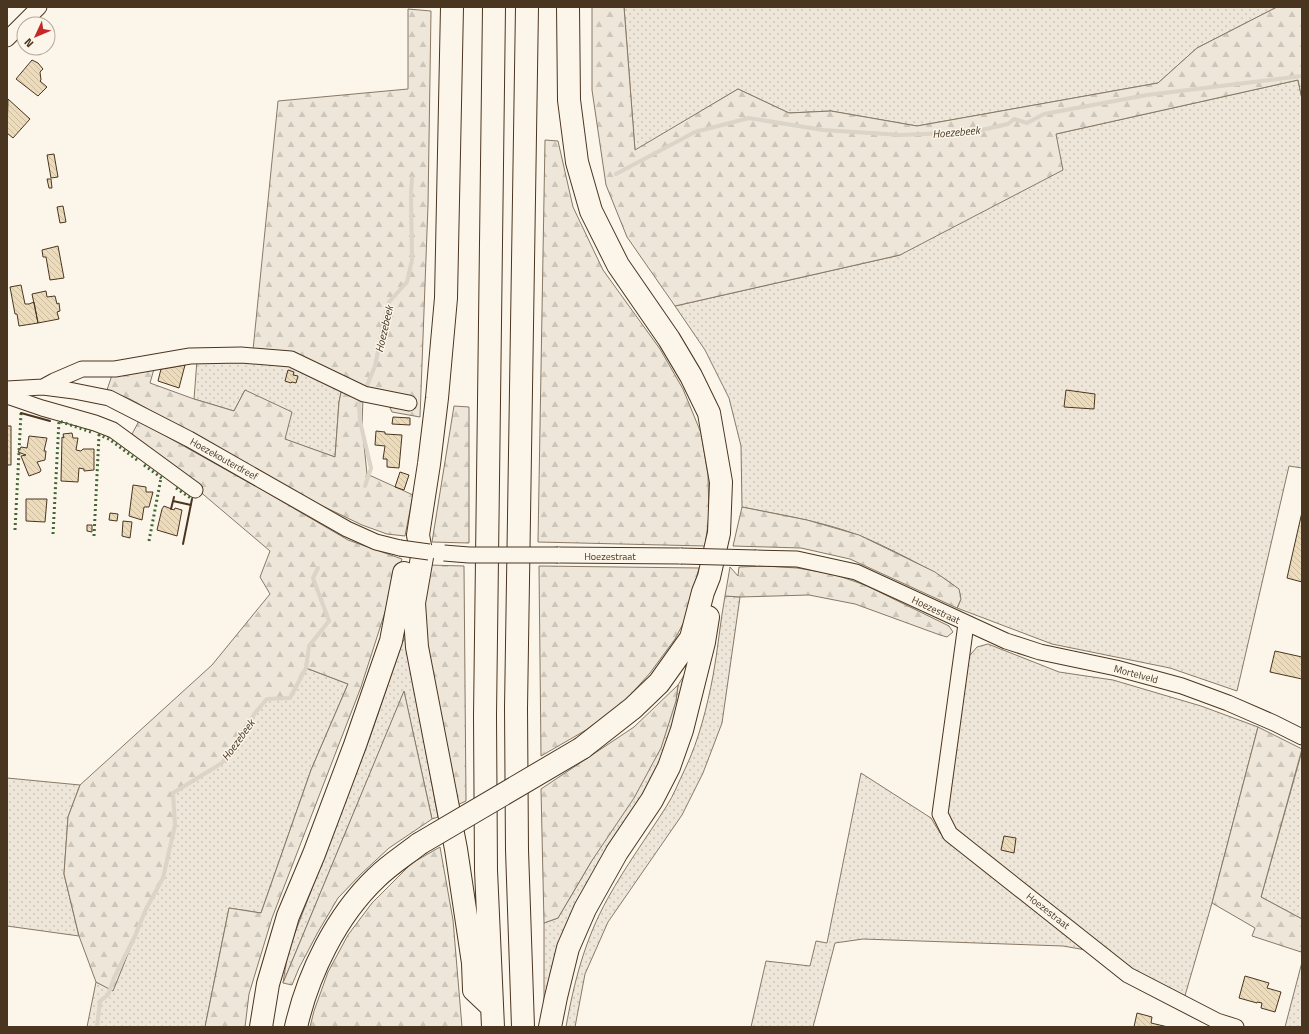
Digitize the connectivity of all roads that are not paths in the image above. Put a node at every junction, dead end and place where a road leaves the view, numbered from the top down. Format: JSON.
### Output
{"nodes":[{"id":1,"x":39,"y":7,"type":"edge"},
{"id":2,"x":452,"y":7,"type":"edge"},
{"id":3,"x":494,"y":7,"type":"edge"},
{"id":4,"x":526,"y":7,"type":"edge"},
{"id":5,"x":568,"y":7,"type":"edge"},
{"id":6,"x":7,"y":39,"type":"edge"},
{"id":7,"x":43,"y":387,"type":"junction"},
{"id":8,"x":7,"y":389,"type":"edge"},
{"id":9,"x":7,"y":396,"type":"edge"},
{"id":10,"x":409,"y":403,"type":"dead end"},
{"id":11,"x":196,"y":490,"type":"dead end"},
{"id":12,"x":430,"y":547,"type":"junction"},
{"id":13,"x":400,"y":548,"type":"joint"},
{"id":14,"x":709,"y":576,"type":"junction"},
{"id":15,"x":966,"y":624,"type":"junction"},
{"id":16,"x":1302,"y":737,"type":"edge"},
{"id":17,"x":492,"y":1017,"type":"edge"},
{"id":18,"x":261,"y":1027,"type":"edge"},
{"id":19,"x":296,"y":1027,"type":"edge"},
{"id":20,"x":523,"y":1027,"type":"edge"},
{"id":21,"x":550,"y":1027,"type":"edge"},
{"id":22,"x":1236,"y":1027,"type":"edge"}],
"edges":[{"from":1,"to":6,"type":"street"},
{"from":2,"to":12,"type":"highway"},
{"from":3,"to":17,"type":"highway"},
{"from":4,"to":20,"type":"highway"},
{"from":5,"to":14,"type":"highway"},
{"from":7,"to":8,"type":"street","name":"Hoezekouterdreef"},
{"from":7,"to":10,"type":"street","name":"Hoezekouterdreef"},
{"from":7,"to":13,"type":"street","name":"Hoezekouterdreef"},
{"from":9,"to":11,"type":"street"},
{"from":12,"to":13,"type":"street","name":"Hoezestraat","bridge":true},
{"from":12,"to":15,"type":"street","name":"Hoezestraat","bridge":true},
{"from":12,"to":17,"type":"highway"},
{"from":12,"to":18,"type":"highway"},
{"from":14,"to":19,"type":"highway","bridge":true},
{"from":14,"to":21,"type":"highway"},
{"from":15,"to":16,"type":"street","name":"Mortelveld"},
{"from":15,"to":22,"type":"street","name":"Hoezestraat"}]}
